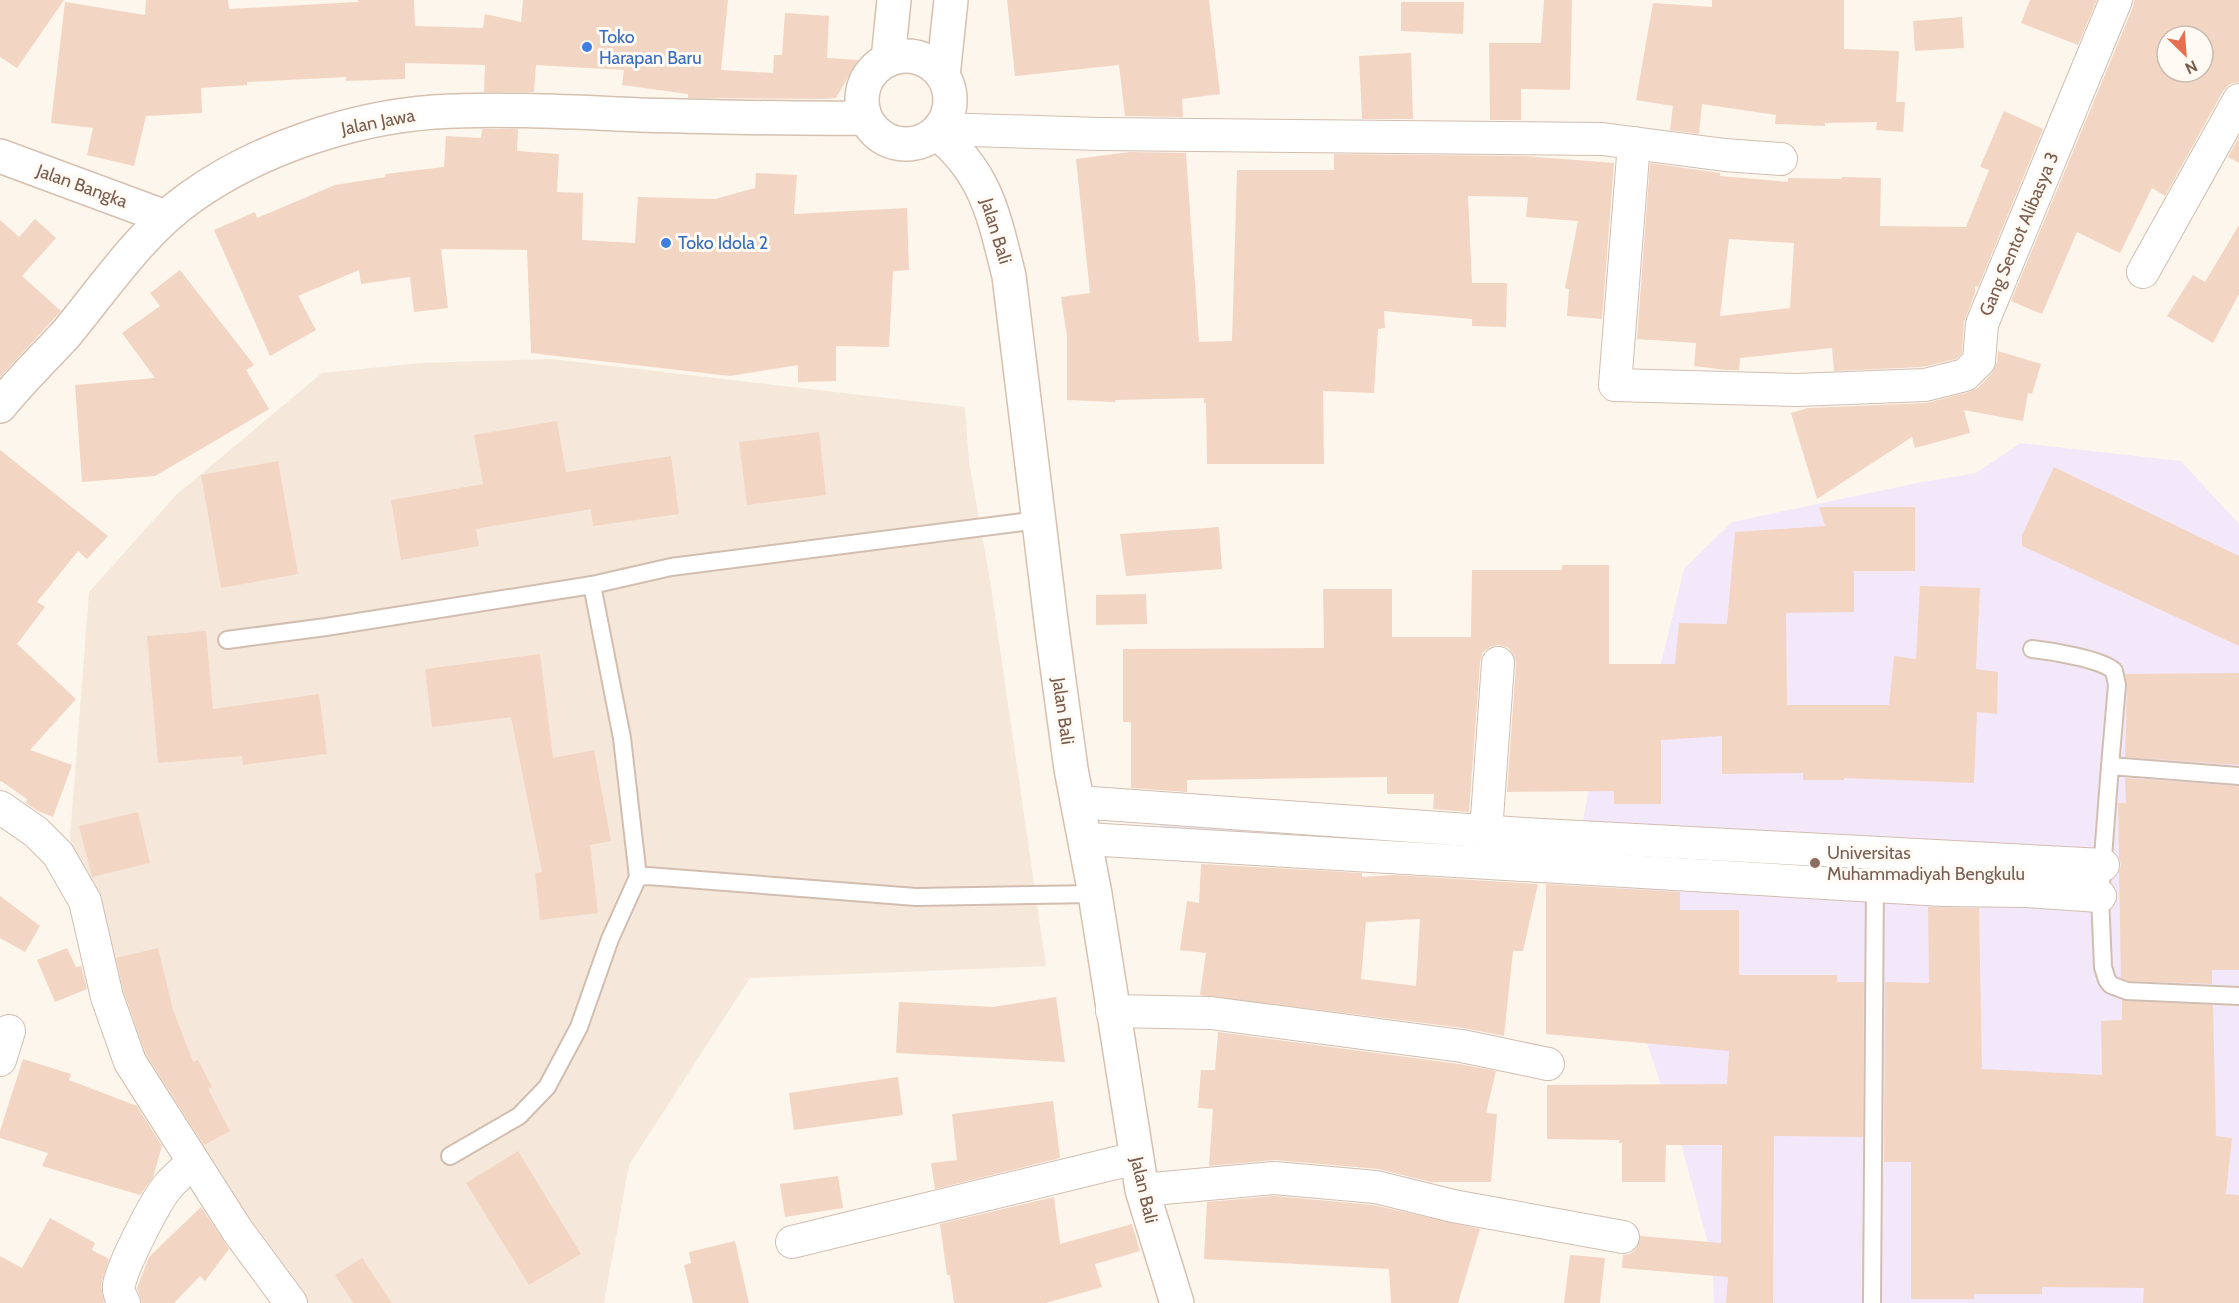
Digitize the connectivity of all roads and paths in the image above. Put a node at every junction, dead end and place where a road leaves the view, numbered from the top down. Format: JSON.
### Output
{"nodes":[{"id":1,"x":894,"y":0,"type":"edge"},
{"id":2,"x":951,"y":0,"type":"edge"},
{"id":3,"x":2116,"y":0,"type":"edge"},
{"id":4,"x":888,"y":60,"type":"junction"},
{"id":5,"x":943,"y":76,"type":"junction"},
{"id":6,"x":2239,"y":100,"type":"edge"},
{"id":7,"x":865,"y":118,"type":"junction"},
{"id":8,"x":939,"y":131,"type":"junction"},
{"id":9,"x":1634,"y":143,"type":"junction"},
{"id":10,"x":0,"y":156,"type":"edge"},
{"id":11,"x":1780,"y":159,"type":"dead end"},
{"id":12,"x":165,"y":217,"type":"junction"},
{"id":13,"x":2143,"y":272,"type":"dead end"},
{"id":14,"x":0,"y":406,"type":"edge"},
{"id":15,"x":1038,"y":520,"type":"junction"},
{"id":16,"x":592,"y":585,"type":"junction"},
{"id":17,"x":227,"y":640,"type":"dead end"},
{"id":18,"x":2032,"y":649,"type":"dead end"},
{"id":19,"x":1498,"y":663,"type":"dead end"},
{"id":20,"x":2110,"y":766,"type":"junction"},
{"id":21,"x":2239,"y":776,"type":"edge"},
{"id":22,"x":1078,"y":802,"type":"junction"},
{"id":23,"x":0,"y":807,"type":"edge"},
{"id":24,"x":1486,"y":832,"type":"junction"},
{"id":25,"x":1086,"y":839,"type":"junction"},
{"id":26,"x":1879,"y":852,"type":"junction"},
{"id":27,"x":2103,"y":865,"type":"junction"},
{"id":28,"x":638,"y":877,"type":"junction"},
{"id":29,"x":1874,"y":885,"type":"junction"},
{"id":30,"x":1095,"y":894,"type":"junction"},
{"id":31,"x":2100,"y":896,"type":"junction"},
{"id":32,"x":2239,"y":996,"type":"edge"},
{"id":33,"x":1112,"y":1011,"type":"junction"},
{"id":34,"x":9,"y":1031,"type":"dead end"},
{"id":35,"x":0,"y":1060,"type":"edge"},
{"id":36,"x":1548,"y":1064,"type":"dead end"},
{"id":37,"x":450,"y":1156,"type":"dead end"},
{"id":38,"x":1136,"y":1158,"type":"junction"},
{"id":39,"x":182,"y":1172,"type":"junction"},
{"id":40,"x":1142,"y":1190,"type":"junction"},
{"id":41,"x":1623,"y":1237,"type":"dead end"},
{"id":42,"x":792,"y":1242,"type":"dead end"},
{"id":43,"x":124,"y":1303,"type":"edge"},
{"id":44,"x":291,"y":1303,"type":"edge"},
{"id":45,"x":1177,"y":1303,"type":"edge"},
{"id":46,"x":1872,"y":1303,"type":"edge"}],
"edges":[{"from":1,"to":4,"type":"street"},
{"from":2,"to":5,"type":"street"},
{"from":3,"to":9,"type":"street","name":"Gang Sentot Alibasya 3"},
{"from":4,"to":5,"type":"street"},
{"from":4,"to":7,"type":"street"},
{"from":5,"to":8,"type":"street"},
{"from":6,"to":13,"type":"street"},
{"from":7,"to":8,"type":"street"},
{"from":7,"to":12,"type":"street","name":"Jalan Jawa"},
{"from":8,"to":9,"type":"street"},
{"from":8,"to":15,"type":"street","name":"Jalan Bali"},
{"from":9,"to":11,"type":"street"},
{"from":10,"to":12,"type":"street","name":"Jalan Bangka"},
{"from":12,"to":14,"type":"street","name":"Jalan Jawa"},
{"from":15,"to":16,"type":"lane"},
{"from":15,"to":22,"type":"street","name":"Jalan Bali"},
{"from":16,"to":17,"type":"lane"},
{"from":16,"to":28,"type":"lane"},
{"from":18,"to":20,"type":"lane"},
{"from":19,"to":24,"type":"street"},
{"from":20,"to":21,"type":"lane"},
{"from":20,"to":27,"type":"lane"},
{"from":22,"to":24,"type":"street"},
{"from":22,"to":25,"type":"street","name":"Jalan Bali"},
{"from":23,"to":39,"type":"street"},
{"from":24,"to":26,"type":"street"},
{"from":25,"to":29,"type":"street"},
{"from":25,"to":30,"type":"street","name":"Jalan Bali"},
{"from":26,"to":27,"type":"street"},
{"from":26,"to":29,"type":"lane"},
{"from":27,"to":31,"type":"lane"},
{"from":28,"to":30,"type":"lane"},
{"from":28,"to":37,"type":"lane"},
{"from":29,"to":31,"type":"street"},
{"from":29,"to":46,"type":"lane"},
{"from":30,"to":33,"type":"street","name":"Jalan Bali"},
{"from":31,"to":32,"type":"lane"},
{"from":33,"to":36,"type":"street"},
{"from":33,"to":38,"type":"street","name":"Jalan Bali"},
{"from":34,"to":35,"type":"street"},
{"from":38,"to":40,"type":"street","name":"Jalan Bali"},
{"from":38,"to":42,"type":"street"},
{"from":39,"to":43,"type":"street"},
{"from":39,"to":44,"type":"street"},
{"from":40,"to":41,"type":"street"},
{"from":40,"to":45,"type":"street","name":"Jalan Bali"}]}
